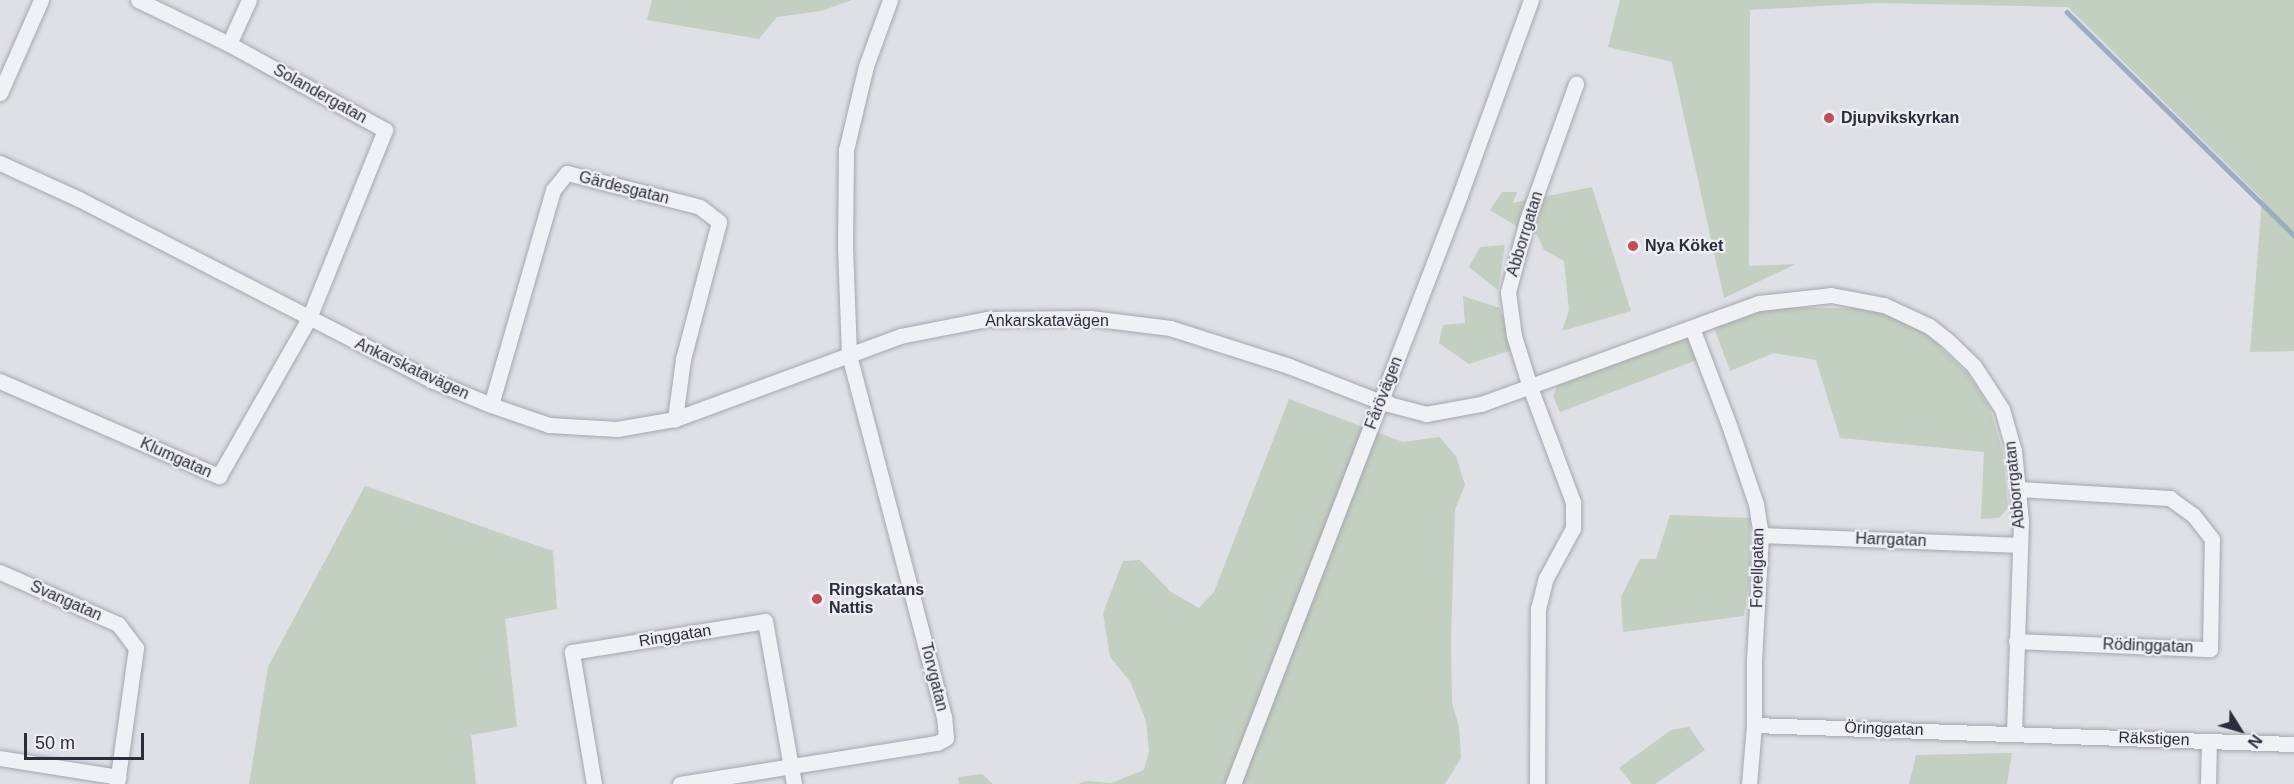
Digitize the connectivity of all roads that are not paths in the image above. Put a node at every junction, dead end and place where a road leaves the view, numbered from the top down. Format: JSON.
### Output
{"nodes":[{"id":1,"x":41,"y":0,"type":"edge"},
{"id":2,"x":138,"y":0,"type":"edge"},
{"id":3,"x":249,"y":0,"type":"edge"},
{"id":4,"x":890,"y":0,"type":"edge"},
{"id":5,"x":1531,"y":0,"type":"edge"},
{"id":6,"x":229,"y":44,"type":"junction"},
{"id":7,"x":1576,"y":84,"type":"dead end"},
{"id":8,"x":0,"y":93,"type":"edge"},
{"id":9,"x":0,"y":163,"type":"edge"},
{"id":10,"x":309,"y":318,"type":"junction"},
{"id":11,"x":1692,"y":328,"type":"junction"},
{"id":12,"x":849,"y":355,"type":"junction"},
{"id":13,"x":0,"y":381,"type":"edge"},
{"id":14,"x":1530,"y":387,"type":"junction"},
{"id":15,"x":1381,"y":402,"type":"junction"},
{"id":16,"x":491,"y":405,"type":"junction"},
{"id":17,"x":675,"y":419,"type":"junction"},
{"id":18,"x":2018,"y":489,"type":"junction"},
{"id":19,"x":1761,"y":535,"type":"junction"},
{"id":20,"x":2020,"y":545,"type":"junction"},
{"id":21,"x":0,"y":572,"type":"edge"},
{"id":22,"x":2016,"y":641,"type":"junction"},
{"id":23,"x":1754,"y":725,"type":"junction"},
{"id":24,"x":2014,"y":733,"type":"junction"},
{"id":25,"x":2210,"y":741,"type":"junction"},
{"id":26,"x":2294,"y":744,"type":"edge"},
{"id":27,"x":0,"y":758,"type":"edge"},
{"id":28,"x":791,"y":766,"type":"junction"},
{"id":29,"x":117,"y":780,"type":"edge"},
{"id":30,"x":594,"y":784,"type":"edge"},
{"id":31,"x":680,"y":784,"type":"edge"},
{"id":32,"x":794,"y":784,"type":"edge"},
{"id":33,"x":1233,"y":784,"type":"edge"},
{"id":34,"x":1537,"y":784,"type":"edge"},
{"id":35,"x":1749,"y":784,"type":"edge"},
{"id":36,"x":2208,"y":784,"type":"edge"}],
"edges":[{"from":1,"to":8,"type":"street"},
{"from":2,"to":6,"type":"street","name":"Solandergatan"},
{"from":3,"to":6,"type":"street"},
{"from":4,"to":12,"type":"street"},
{"from":5,"to":15,"type":"street","name":"Fårövägen"},
{"from":6,"to":10,"type":"street","name":"Solandergatan"},
{"from":7,"to":14,"type":"street","name":"Abborrgatan"},
{"from":9,"to":10,"type":"street","name":"Ankarskatavägen"},
{"from":10,"to":13,"type":"street","name":"Klumgatan"},
{"from":10,"to":16,"type":"street","name":"Ankarskatavägen"},
{"from":11,"to":14,"type":"street","name":"Abborrgatan"},
{"from":11,"to":18,"type":"street","name":"Abborrgatan"},
{"from":11,"to":19,"type":"street","name":"Forellgatan"},
{"from":12,"to":15,"type":"street","name":"Ankarskatavägen"},
{"from":12,"to":17,"type":"street","name":"Ankarskatavägen"},
{"from":12,"to":28,"type":"street","name":"Torvgatan"},
{"from":14,"to":15,"type":"street","name":"Abborrgatan"},
{"from":14,"to":34,"type":"street"},
{"from":15,"to":33,"type":"street","name":"Fårövägen"},
{"from":16,"to":17,"type":"street","name":"Ankarskatavägen"},
{"from":16,"to":17,"type":"street","name":"Gärdesgatan"},
{"from":18,"to":20,"type":"street","name":"Abborrgatan"},
{"from":18,"to":22,"type":"street","name":"Rödinggatan"},
{"from":19,"to":20,"type":"street","name":"Harrgatan"},
{"from":19,"to":23,"type":"street","name":"Forellgatan"},
{"from":20,"to":22,"type":"street","name":"Abborrgatan"},
{"from":21,"to":29,"type":"street","name":"Svangatan"},
{"from":22,"to":24,"type":"street","name":"Abborrgatan"},
{"from":23,"to":24,"type":"street","name":"Öringgatan"},
{"from":23,"to":35,"type":"street","name":"Forellgatan"},
{"from":24,"to":25,"type":"street","name":"Räkstigen"},
{"from":25,"to":26,"type":"street","name":"Räkstigen"},
{"from":25,"to":36,"type":"street"},
{"from":27,"to":29,"type":"street"},
{"from":28,"to":30,"type":"street","name":"Ringgatan"},
{"from":28,"to":31,"type":"street","name":"Torvgatan"},
{"from":28,"to":32,"type":"street"}]}
